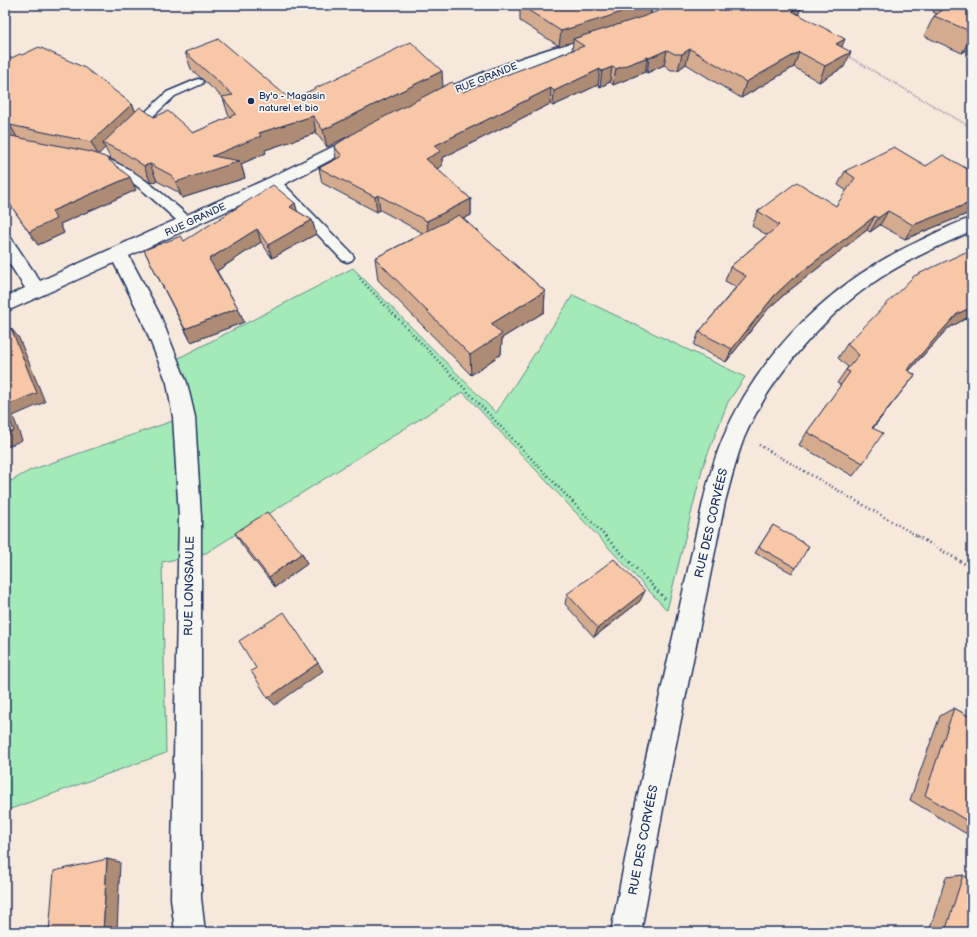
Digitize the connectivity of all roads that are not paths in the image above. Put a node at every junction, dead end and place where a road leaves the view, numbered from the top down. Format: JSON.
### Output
{"nodes":[{"id":1,"x":644,"y":5,"type":"edge"},
{"id":2,"x":644,"y":25,"type":"edge"},
{"id":3,"x":616,"y":35,"type":"edge"},
{"id":4,"x":198,"y":82,"type":"dead end"},
{"id":5,"x":420,"y":107,"type":"edge"},
{"id":6,"x":372,"y":132,"type":"edge"},
{"id":7,"x":128,"y":135,"type":"edge"},
{"id":8,"x":111,"y":150,"type":"edge"},
{"id":9,"x":85,"y":158,"type":"edge"},
{"id":10,"x":100,"y":161,"type":"junction"},
{"id":11,"x":275,"y":182,"type":"junction"},
{"id":12,"x":187,"y":222,"type":"junction"},
{"id":13,"x":972,"y":224,"type":"edge"},
{"id":14,"x":5,"y":242,"type":"edge"},
{"id":15,"x":119,"y":254,"type":"junction"},
{"id":16,"x":347,"y":257,"type":"road end"},
{"id":17,"x":36,"y":291,"type":"junction"},
{"id":18,"x":5,"y":306,"type":"edge"},
{"id":19,"x":190,"y":932,"type":"edge"},
{"id":20,"x":626,"y":932,"type":"edge"}],
"edges":[{"from":1,"to":2,"type":"street"},
{"from":3,"to":5,"type":"street","name":"RUE GRANDE"},
{"from":4,"to":7,"type":"lane"},
{"from":6,"to":11,"type":"street","name":"RUE GRANDE"},
{"from":8,"to":10,"type":"lane"},
{"from":9,"to":10,"type":"lane"},
{"from":10,"to":12,"type":"lane"},
{"from":11,"to":12,"type":"street","name":"RUE GRANDE"},
{"from":11,"to":16,"type":"lane"},
{"from":12,"to":15,"type":"street","name":"RUE GRANDE"},
{"from":13,"to":20,"type":"street","name":"RUE DES CORVÉES"},
{"from":14,"to":17,"type":"street"},
{"from":15,"to":17,"type":"street","name":"RUE GRANDE"},
{"from":15,"to":19,"type":"street","name":"RUE LONGSAULE"},
{"from":17,"to":18,"type":"street","name":"RUE GRANDE"}]}
